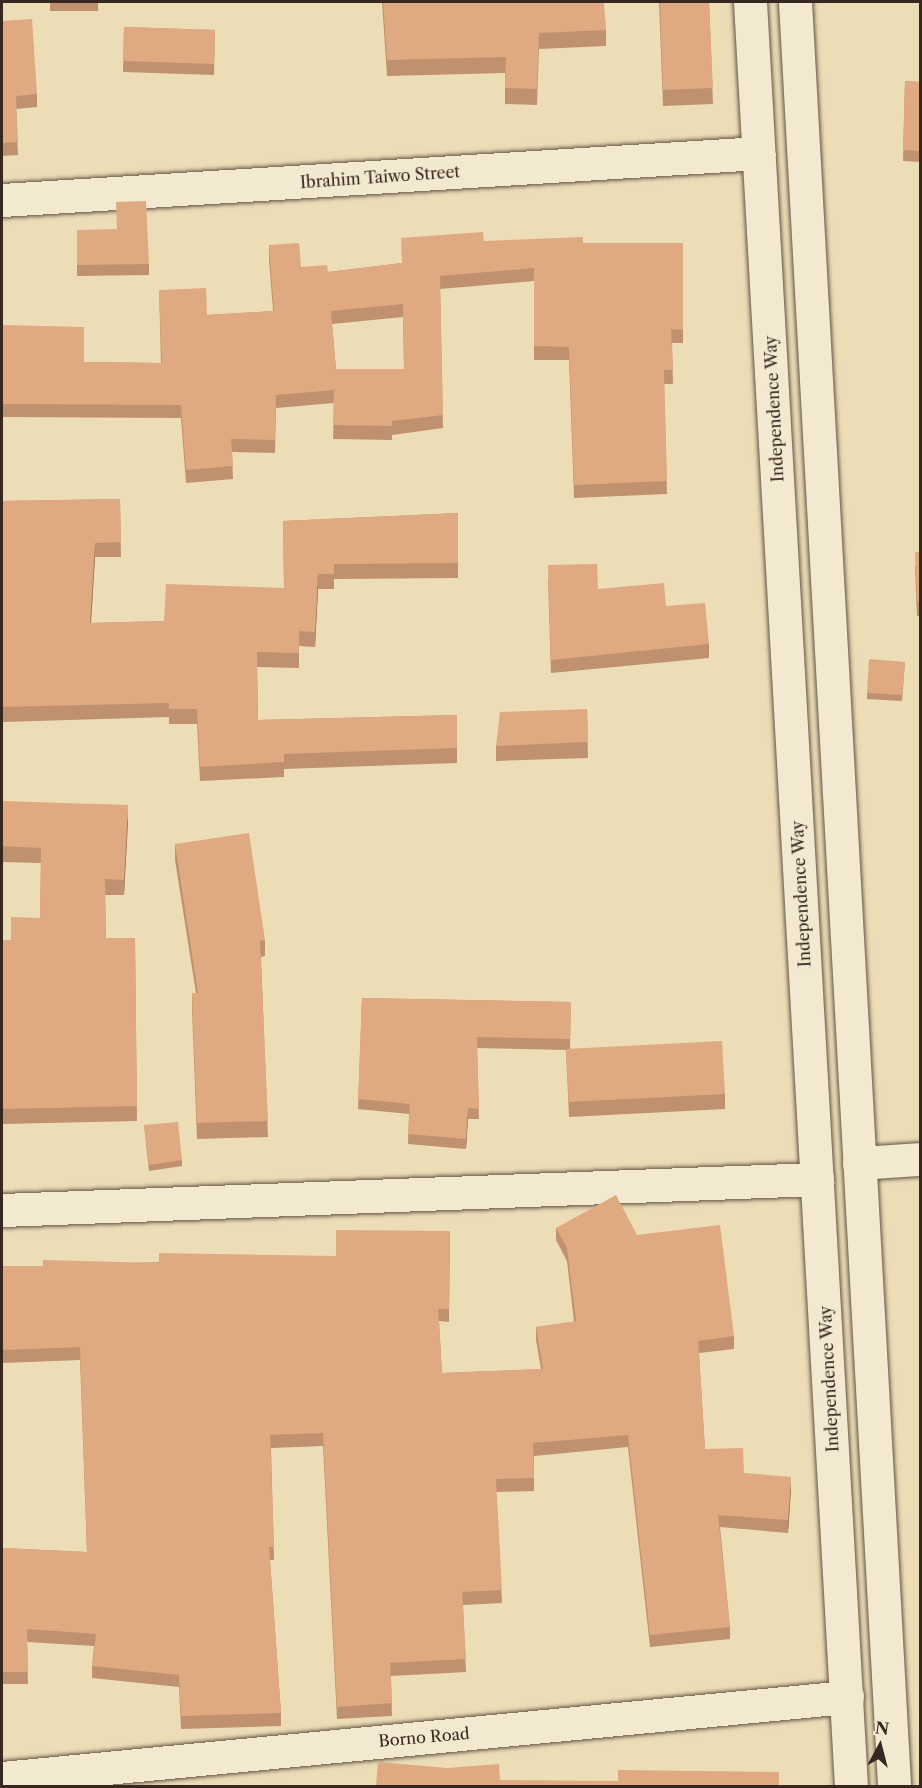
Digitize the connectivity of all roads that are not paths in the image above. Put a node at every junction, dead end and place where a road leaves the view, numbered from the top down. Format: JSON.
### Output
{"nodes":[{"id":1,"x":750,"y":2,"type":"edge"},
{"id":2,"x":795,"y":2,"type":"edge"},
{"id":3,"x":759,"y":153,"type":"junction"},
{"id":4,"x":2,"y":200,"type":"edge"},
{"id":5,"x":921,"y":1160,"type":"edge"},
{"id":6,"x":859,"y":1163,"type":"junction"},
{"id":7,"x":817,"y":1179,"type":"junction"},
{"id":8,"x":2,"y":1210,"type":"edge"},
{"id":9,"x":847,"y":1697,"type":"junction"},
{"id":10,"x":2,"y":1778,"type":"edge"},
{"id":11,"x":851,"y":1786,"type":"edge"},
{"id":12,"x":894,"y":1786,"type":"edge"}],
"edges":[{"from":1,"to":3,"type":"main road","name":"Independence Way"},
{"from":2,"to":6,"type":"main road"},
{"from":3,"to":4,"type":"main road","name":"Ibrahim Taiwo Street"},
{"from":3,"to":7,"type":"main road","name":"Independence Way"},
{"from":5,"to":6,"type":"main road"},
{"from":6,"to":12,"type":"main road"},
{"from":7,"to":8,"type":"main road"},
{"from":7,"to":9,"type":"main road","name":"Independence Way"},
{"from":9,"to":10,"type":"main road","name":"Borno Road"},
{"from":9,"to":11,"type":"main road","name":"Independence Way"}]}
